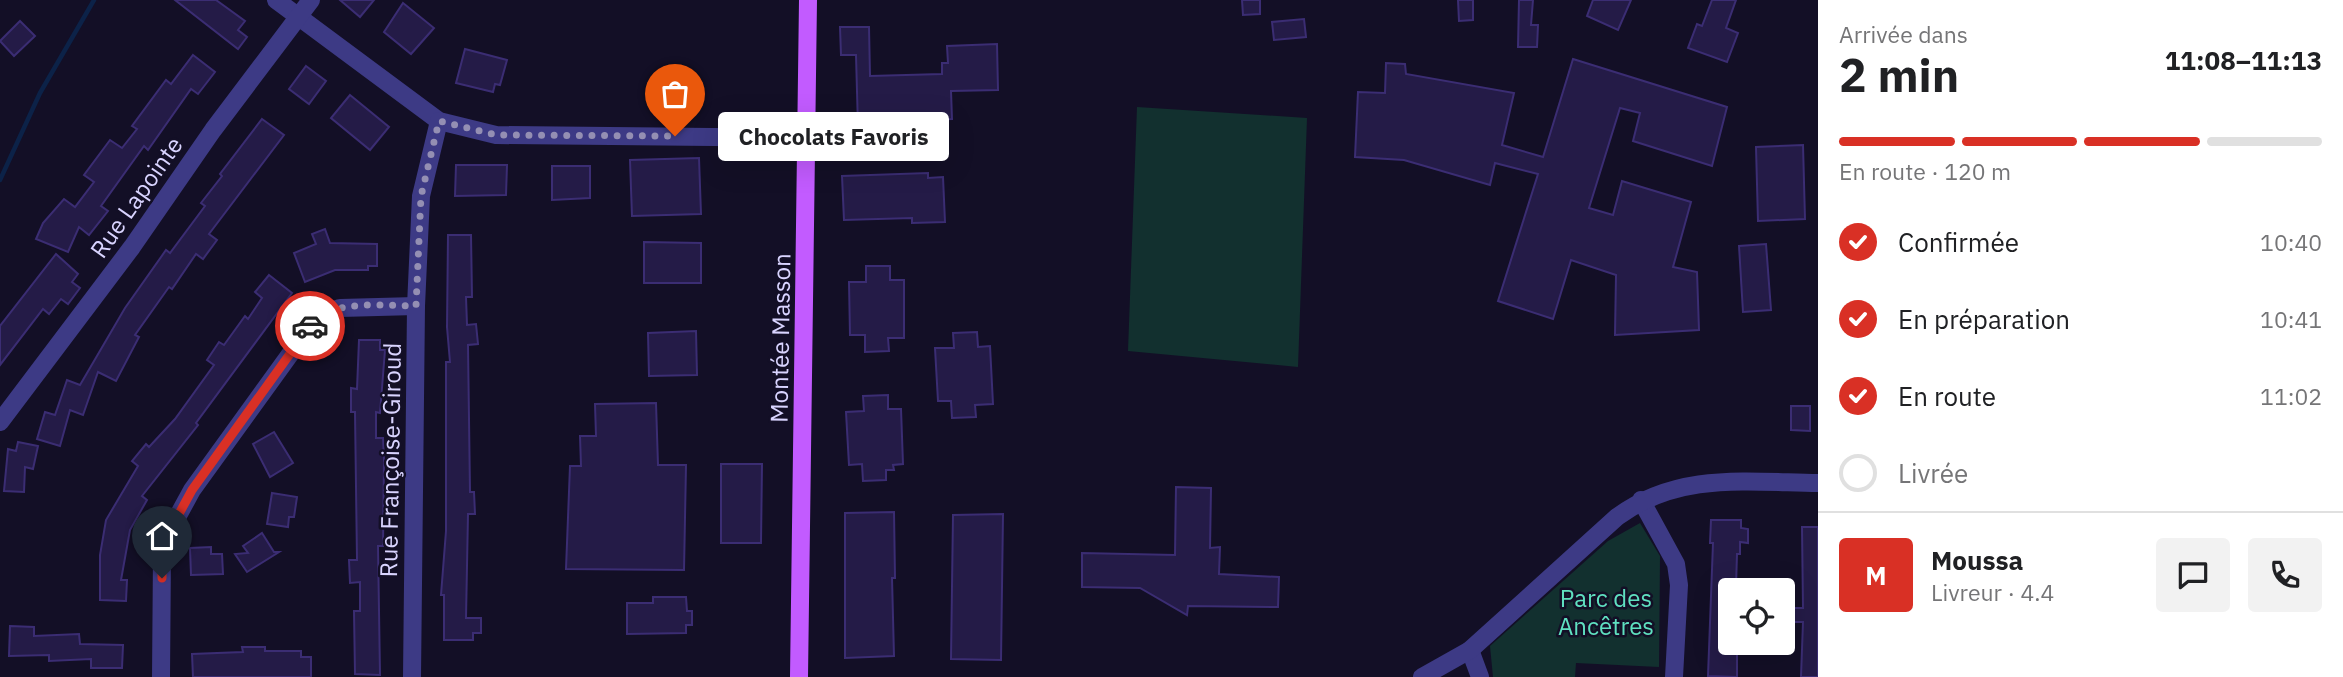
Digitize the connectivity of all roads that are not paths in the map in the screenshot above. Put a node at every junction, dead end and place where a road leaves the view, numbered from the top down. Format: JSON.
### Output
{"nodes":[{"id":1,"x":276,"y":0,"type":"edge"},
{"id":2,"x":311,"y":0,"type":"edge"},
{"id":3,"x":808,"y":0,"type":"edge"},
{"id":4,"x":297,"y":15,"type":"junction"},
{"id":5,"x":439,"y":121,"type":"junction"},
{"id":6,"x":806,"y":138,"type":"junction"},
{"id":7,"x":416,"y":306,"type":"junction"},
{"id":8,"x":0,"y":422,"type":"edge"},
{"id":9,"x":1818,"y":483,"type":"edge"},
{"id":10,"x":1641,"y":500,"type":"junction"},
{"id":11,"x":1470,"y":650,"type":"junction"},
{"id":12,"x":162,"y":677,"type":"edge"},
{"id":13,"x":412,"y":677,"type":"edge"},
{"id":14,"x":799,"y":677,"type":"edge"},
{"id":15,"x":1422,"y":677,"type":"edge"},
{"id":16,"x":1480,"y":677,"type":"edge"},
{"id":17,"x":1674,"y":677,"type":"edge"}],
"edges":[{"from":1,"to":4,"type":"street"},
{"from":2,"to":4,"type":"street","name":"Rue Lapointe"},
{"from":3,"to":6,"type":"main road","name":"Montée Masson"},
{"from":4,"to":5,"type":"street"},
{"from":4,"to":8,"type":"street","name":"Rue Lapointe"},
{"from":5,"to":6,"type":"street"},
{"from":5,"to":7,"type":"street","name":"Rue Françoise-Giroud"},
{"from":6,"to":14,"type":"main road","name":"Montée Masson"},
{"from":7,"to":12,"type":"street"},
{"from":7,"to":13,"type":"street","name":"Rue Françoise-Giroud"},
{"from":9,"to":10,"type":"street"},
{"from":10,"to":11,"type":"street"},
{"from":10,"to":17,"type":"street"},
{"from":11,"to":15,"type":"street"},
{"from":11,"to":16,"type":"street"}]}
